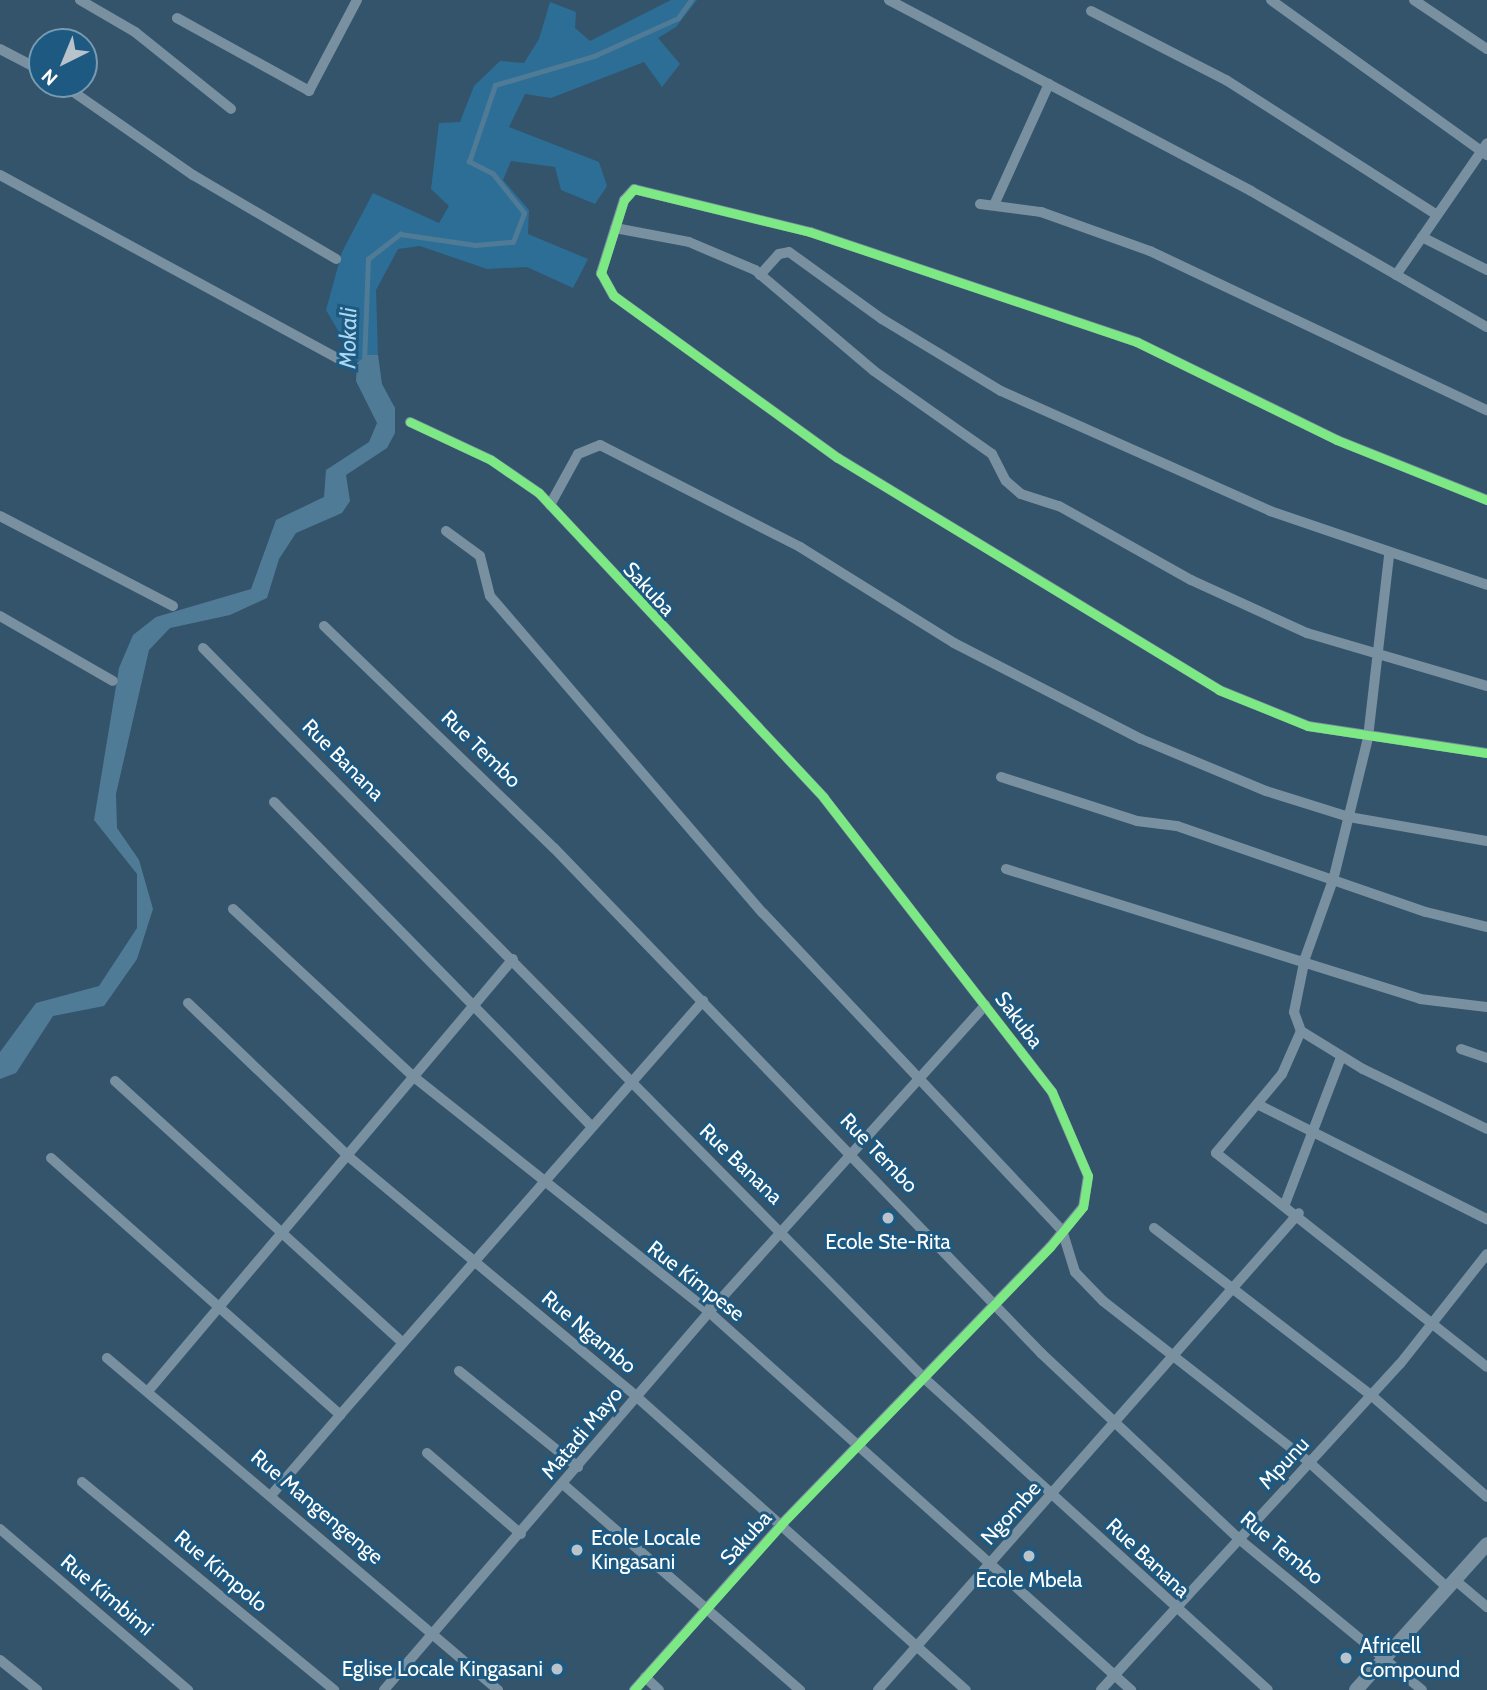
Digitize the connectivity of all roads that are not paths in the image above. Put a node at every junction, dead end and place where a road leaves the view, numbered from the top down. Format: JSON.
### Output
{"nodes":[{"id":1,"x":80,"y":0,"type":"edge"},
{"id":2,"x":357,"y":0,"type":"edge"},
{"id":3,"x":889,"y":0,"type":"edge"},
{"id":4,"x":1270,"y":0,"type":"edge"},
{"id":5,"x":1413,"y":0,"type":"edge"},
{"id":6,"x":1091,"y":10,"type":"dead end"},
{"id":7,"x":177,"y":18,"type":"dead end"},
{"id":8,"x":0,"y":49,"type":"edge"},
{"id":9,"x":1487,"y":49,"type":"edge"},
{"id":10,"x":28,"y":64,"type":"edge"},
{"id":11,"x":1049,"y":84,"type":"junction"},
{"id":12,"x":82,"y":98,"type":"edge"},
{"id":13,"x":231,"y":109,"type":"dead end"},
{"id":14,"x":1485,"y":149,"type":"edge"},
{"id":15,"x":0,"y":175,"type":"edge"},
{"id":16,"x":980,"y":204,"type":"dead end"},
{"id":17,"x":994,"y":205,"type":"junction"},
{"id":18,"x":1437,"y":215,"type":"junction"},
{"id":19,"x":615,"y":228,"type":"junction"},
{"id":20,"x":1422,"y":237,"type":"junction"},
{"id":21,"x":336,"y":259,"type":"dead end"},
{"id":22,"x":1487,"y":270,"type":"edge"},
{"id":23,"x":760,"y":275,"type":"junction"},
{"id":24,"x":1396,"y":275,"type":"junction"},
{"id":25,"x":1487,"y":327,"type":"edge"},
{"id":26,"x":342,"y":361,"type":"dead end"},
{"id":27,"x":1487,"y":410,"type":"edge"},
{"id":28,"x":410,"y":422,"type":"dead end"},
{"id":29,"x":1487,"y":500,"type":"edge"},
{"id":30,"x":550,"y":505,"type":"junction"},
{"id":31,"x":0,"y":516,"type":"edge"},
{"id":32,"x":446,"y":531,"type":"dead end"},
{"id":33,"x":1389,"y":556,"type":"junction"},
{"id":34,"x":1487,"y":585,"type":"edge"},
{"id":35,"x":173,"y":606,"type":"dead end"},
{"id":36,"x":0,"y":616,"type":"edge"},
{"id":37,"x":324,"y":626,"type":"dead end"},
{"id":38,"x":203,"y":648,"type":"dead end"},
{"id":39,"x":1376,"y":653,"type":"junction"},
{"id":40,"x":113,"y":681,"type":"dead end"},
{"id":41,"x":1487,"y":686,"type":"edge"},
{"id":42,"x":1368,"y":738,"type":"junction"},
{"id":43,"x":1487,"y":753,"type":"edge"},
{"id":44,"x":1001,"y":777,"type":"dead end"},
{"id":45,"x":274,"y":802,"type":"dead end"},
{"id":46,"x":1349,"y":817,"type":"junction"},
{"id":47,"x":1487,"y":841,"type":"edge"},
{"id":48,"x":1006,"y":869,"type":"dead end"},
{"id":49,"x":1333,"y":880,"type":"junction"},
{"id":50,"x":233,"y":909,"type":"dead end"},
{"id":51,"x":1487,"y":927,"type":"edge"},
{"id":52,"x":1305,"y":958,"type":"junction"},
{"id":53,"x":513,"y":959,"type":"junction"},
{"id":54,"x":703,"y":1001,"type":"junction"},
{"id":55,"x":474,"y":1002,"type":"junction"},
{"id":56,"x":188,"y":1003,"type":"dead end"},
{"id":57,"x":985,"y":1005,"type":"junction"},
{"id":58,"x":1487,"y":1007,"type":"edge"},
{"id":59,"x":1301,"y":1031,"type":"junction"},
{"id":60,"x":1461,"y":1049,"type":"dead end"},
{"id":61,"x":1341,"y":1057,"type":"junction"},
{"id":62,"x":1487,"y":1058,"type":"edge"},
{"id":63,"x":414,"y":1077,"type":"junction"},
{"id":64,"x":924,"y":1079,"type":"junction"},
{"id":65,"x":115,"y":1081,"type":"dead end"},
{"id":66,"x":630,"y":1083,"type":"junction"},
{"id":67,"x":1259,"y":1105,"type":"junction"},
{"id":68,"x":590,"y":1125,"type":"junction"},
{"id":69,"x":1487,"y":1129,"type":"edge"},
{"id":70,"x":1315,"y":1135,"type":"junction"},
{"id":71,"x":855,"y":1154,"type":"junction"},
{"id":72,"x":348,"y":1156,"type":"junction"},
{"id":73,"x":51,"y":1158,"type":"dead end"},
{"id":74,"x":540,"y":1182,"type":"junction"},
{"id":75,"x":1285,"y":1204,"type":"junction"},
{"id":76,"x":1299,"y":1213,"type":"junction"},
{"id":77,"x":1487,"y":1219,"type":"edge"},
{"id":78,"x":1154,"y":1228,"type":"dead end"},
{"id":79,"x":1062,"y":1230,"type":"junction"},
{"id":80,"x":782,"y":1232,"type":"junction"},
{"id":81,"x":280,"y":1234,"type":"junction"},
{"id":82,"x":1487,"y":1254,"type":"edge"},
{"id":83,"x":474,"y":1262,"type":"junction"},
{"id":84,"x":1235,"y":1287,"type":"junction"},
{"id":85,"x":996,"y":1301,"type":"junction"},
{"id":86,"x":218,"y":1308,"type":"junction"},
{"id":87,"x":709,"y":1312,"type":"junction"},
{"id":88,"x":1433,"y":1321,"type":"junction"},
{"id":89,"x":403,"y":1343,"type":"junction"},
{"id":90,"x":107,"y":1358,"type":"dead end"},
{"id":91,"x":1170,"y":1360,"type":"junction"},
{"id":92,"x":1487,"y":1367,"type":"edge"},
{"id":93,"x":459,"y":1371,"type":"dead end"},
{"id":94,"x":924,"y":1378,"type":"junction"},
{"id":95,"x":149,"y":1390,"type":"junction"},
{"id":96,"x":1371,"y":1395,"type":"junction"},
{"id":97,"x":638,"y":1398,"type":"junction"},
{"id":98,"x":340,"y":1415,"type":"junction"},
{"id":99,"x":1114,"y":1423,"type":"junction"},
{"id":100,"x":858,"y":1445,"type":"junction"},
{"id":101,"x":427,"y":1453,"type":"dead end"},
{"id":102,"x":1310,"y":1463,"type":"junction"},
{"id":103,"x":578,"y":1468,"type":"junction"},
{"id":104,"x":82,"y":1482,"type":"dead end"},
{"id":105,"x":564,"y":1485,"type":"junction"},
{"id":106,"x":273,"y":1493,"type":"junction"},
{"id":107,"x":1053,"y":1495,"type":"junction"},
{"id":108,"x":1487,"y":1497,"type":"edge"},
{"id":109,"x":781,"y":1525,"type":"junction"},
{"id":110,"x":0,"y":1529,"type":"edge"},
{"id":111,"x":521,"y":1534,"type":"junction"},
{"id":112,"x":1240,"y":1539,"type":"junction"},
{"id":113,"x":1487,"y":1544,"type":"edge"},
{"id":114,"x":988,"y":1567,"type":"junction"},
{"id":115,"x":1452,"y":1584,"type":"junction"},
{"id":116,"x":708,"y":1606,"type":"junction"},
{"id":117,"x":1487,"y":1607,"type":"edge"},
{"id":118,"x":1174,"y":1609,"type":"junction"},
{"id":119,"x":435,"y":1633,"type":"junction"},
{"id":120,"x":916,"y":1646,"type":"junction"},
{"id":121,"x":1383,"y":1659,"type":"junction"},
{"id":122,"x":0,"y":1660,"type":"edge"},
{"id":123,"x":1114,"y":1675,"type":"junction"},
{"id":124,"x":645,"y":1677,"type":"junction"},
{"id":125,"x":37,"y":1690,"type":"edge"},
{"id":126,"x":188,"y":1690,"type":"edge"},
{"id":127,"x":334,"y":1690,"type":"edge"},
{"id":128,"x":384,"y":1690,"type":"edge"},
{"id":129,"x":499,"y":1690,"type":"edge"},
{"id":130,"x":634,"y":1690,"type":"edge"},
{"id":131,"x":659,"y":1690,"type":"edge"},
{"id":132,"x":800,"y":1690,"type":"edge"},
{"id":133,"x":878,"y":1690,"type":"edge"},
{"id":134,"x":966,"y":1690,"type":"edge"},
{"id":135,"x":1101,"y":1690,"type":"edge"},
{"id":136,"x":1131,"y":1690,"type":"edge"},
{"id":137,"x":1268,"y":1690,"type":"edge"},
{"id":138,"x":1356,"y":1690,"type":"edge"},
{"id":139,"x":1422,"y":1690,"type":"edge"}],
"edges":[{"from":1,"to":13,"type":"street"},
{"from":2,"to":7,"type":"street"},
{"from":3,"to":11,"type":"street"},
{"from":4,"to":14,"type":"street"},
{"from":5,"to":9,"type":"street"},
{"from":6,"to":18,"type":"street"},
{"from":8,"to":10,"type":"street"},
{"from":11,"to":17,"type":"street"},
{"from":11,"to":24,"type":"street"},
{"from":12,"to":21,"type":"street"},
{"from":14,"to":18,"type":"street"},
{"from":15,"to":26,"type":"street"},
{"from":16,"to":17,"type":"street"},
{"from":17,"to":27,"type":"street"},
{"from":18,"to":20,"type":"street"},
{"from":19,"to":23,"type":"street"},
{"from":19,"to":29,"type":"street"},
{"from":19,"to":42,"type":"street"},
{"from":20,"to":22,"type":"street"},
{"from":20,"to":24,"type":"street"},
{"from":23,"to":33,"type":"street"},
{"from":23,"to":39,"type":"street"},
{"from":24,"to":25,"type":"street"},
{"from":28,"to":30,"type":"street","name":"Sakuba"},
{"from":30,"to":46,"type":"street"},
{"from":30,"to":57,"type":"street","name":"Sakuba"},
{"from":31,"to":35,"type":"street"},
{"from":32,"to":64,"type":"street"},
{"from":33,"to":34,"type":"street"},
{"from":33,"to":39,"type":"street"},
{"from":36,"to":40,"type":"street"},
{"from":37,"to":54,"type":"street","name":"Rue Tembo"},
{"from":38,"to":53,"type":"street","name":"Rue Banana"},
{"from":39,"to":41,"type":"street"},
{"from":39,"to":42,"type":"street"},
{"from":42,"to":43,"type":"street"},
{"from":42,"to":46,"type":"street"},
{"from":44,"to":49,"type":"street"},
{"from":45,"to":55,"type":"street"},
{"from":46,"to":47,"type":"street"},
{"from":46,"to":49,"type":"street"},
{"from":48,"to":52,"type":"street"},
{"from":49,"to":51,"type":"street"},
{"from":49,"to":52,"type":"street"},
{"from":50,"to":63,"type":"street","name":"Rue Kimpese"},
{"from":52,"to":58,"type":"street"},
{"from":52,"to":59,"type":"street"},
{"from":53,"to":55,"type":"street"},
{"from":53,"to":66,"type":"street","name":"Rue Banana"},
{"from":54,"to":66,"type":"street"},
{"from":54,"to":71,"type":"street","name":"Rue Tembo"},
{"from":55,"to":63,"type":"street"},
{"from":55,"to":68,"type":"street"},
{"from":56,"to":72,"type":"street","name":"Rue Ngambo"},
{"from":57,"to":64,"type":"street","name":"Matadi Mayo"},
{"from":57,"to":79,"type":"street","name":"Sakuba"},
{"from":59,"to":61,"type":"street"},
{"from":59,"to":67,"type":"street"},
{"from":60,"to":62,"type":"street"},
{"from":61,"to":69,"type":"street"},
{"from":61,"to":70,"type":"street"},
{"from":63,"to":72,"type":"street"},
{"from":63,"to":74,"type":"street","name":"Rue Kimpese"},
{"from":64,"to":71,"type":"street","name":"Matadi Mayo"},
{"from":64,"to":79,"type":"street"},
{"from":65,"to":81,"type":"street"},
{"from":66,"to":68,"type":"street"},
{"from":66,"to":80,"type":"street","name":"Rue Banana"},
{"from":67,"to":70,"type":"street"},
{"from":67,"to":75,"type":"street"},
{"from":68,"to":74,"type":"street"},
{"from":70,"to":75,"type":"street"},
{"from":70,"to":77,"type":"street"},
{"from":71,"to":80,"type":"street","name":"Matadi Mayo"},
{"from":71,"to":85,"type":"street","name":"Rue Tembo"},
{"from":72,"to":81,"type":"street"},
{"from":72,"to":83,"type":"street","name":"Rue Ngambo"},
{"from":73,"to":86,"type":"street"},
{"from":74,"to":83,"type":"street"},
{"from":74,"to":87,"type":"street","name":"Rue Kimpese"},
{"from":75,"to":76,"type":"street"},
{"from":76,"to":84,"type":"street","name":"Ngombe"},
{"from":76,"to":88,"type":"street"},
{"from":78,"to":84,"type":"street"},
{"from":79,"to":85,"type":"street","name":"Sakuba"},
{"from":79,"to":91,"type":"street"},
{"from":80,"to":87,"type":"street","name":"Matadi Mayo"},
{"from":80,"to":94,"type":"street","name":"Rue Banana"},
{"from":81,"to":86,"type":"street"},
{"from":81,"to":89,"type":"street"},
{"from":82,"to":88,"type":"street","name":"Mpunu"},
{"from":83,"to":89,"type":"street"},
{"from":83,"to":97,"type":"street","name":"Rue Ngambo"},
{"from":84,"to":91,"type":"street","name":"Ngombe"},
{"from":84,"to":96,"type":"street"},
{"from":85,"to":94,"type":"street","name":"Sakuba"},
{"from":85,"to":99,"type":"street","name":"Rue Tembo"},
{"from":86,"to":95,"type":"street"},
{"from":86,"to":98,"type":"street"},
{"from":87,"to":97,"type":"street","name":"Matadi Mayo"},
{"from":87,"to":100,"type":"street","name":"Rue Kimpese"},
{"from":88,"to":92,"type":"street"},
{"from":88,"to":96,"type":"street","name":"Mpunu"},
{"from":89,"to":98,"type":"street"},
{"from":90,"to":95,"type":"street","name":"Rue Mangengenge"},
{"from":91,"to":99,"type":"street","name":"Ngombe"},
{"from":91,"to":102,"type":"street"},
{"from":93,"to":103,"type":"street"},
{"from":94,"to":100,"type":"street","name":"Sakuba"},
{"from":94,"to":107,"type":"street","name":"Rue Banana"},
{"from":95,"to":106,"type":"street","name":"Rue Mangengenge"},
{"from":96,"to":102,"type":"street","name":"Mpunu"},
{"from":96,"to":108,"type":"street"},
{"from":97,"to":103,"type":"street","name":"Matadi Mayo"},
{"from":97,"to":109,"type":"street","name":"Rue Ngambo"},
{"from":98,"to":106,"type":"street"},
{"from":99,"to":107,"type":"street","name":"Ngombe"},
{"from":99,"to":112,"type":"street","name":"Rue Tembo"},
{"from":100,"to":109,"type":"street","name":"Sakuba"},
{"from":100,"to":114,"type":"street","name":"Rue Kimpese"},
{"from":101,"to":111,"type":"street"},
{"from":102,"to":112,"type":"street","name":"Mpunu"},
{"from":102,"to":115,"type":"street"},
{"from":103,"to":105,"type":"street","name":"Matadi Mayo"},
{"from":104,"to":127,"type":"street","name":"Rue Kimpolo"},
{"from":105,"to":111,"type":"street","name":"Matadi Mayo"},
{"from":105,"to":116,"type":"street"},
{"from":106,"to":119,"type":"street","name":"Rue Mangengenge"},
{"from":107,"to":114,"type":"street","name":"Ngombe"},
{"from":107,"to":118,"type":"street","name":"Rue Banana"},
{"from":109,"to":116,"type":"street","name":"Sakuba"},
{"from":109,"to":120,"type":"street","name":"Rue Ngambo"},
{"from":110,"to":126,"type":"street","name":"Rue Kimbimi"},
{"from":111,"to":119,"type":"street","name":"Matadi Mayo"},
{"from":112,"to":118,"type":"street","name":"Mpunu"},
{"from":112,"to":121,"type":"street","name":"Rue Tembo"},
{"from":113,"to":115,"type":"street"},
{"from":114,"to":120,"type":"street","name":"Ngombe"},
{"from":114,"to":123,"type":"street","name":"Rue Kimpese"},
{"from":115,"to":117,"type":"street"},
{"from":115,"to":121,"type":"street"},
{"from":116,"to":124,"type":"street","name":"Sakuba"},
{"from":116,"to":132,"type":"street"},
{"from":118,"to":123,"type":"street","name":"Mpunu"},
{"from":118,"to":137,"type":"street","name":"Rue Banana"},
{"from":119,"to":128,"type":"street","name":"Matadi Mayo"},
{"from":119,"to":129,"type":"street","name":"Rue Mangengenge"},
{"from":120,"to":133,"type":"street","name":"Ngombe"},
{"from":120,"to":134,"type":"street","name":"Rue Ngambo"},
{"from":121,"to":138,"type":"street"},
{"from":121,"to":139,"type":"street","name":"Rue Tembo"},
{"from":122,"to":125,"type":"street"},
{"from":123,"to":135,"type":"street","name":"Mpunu"},
{"from":123,"to":136,"type":"street","name":"Rue Kimpese"},
{"from":124,"to":130,"type":"street","name":"Sakuba"},
{"from":124,"to":131,"type":"street"}]}
